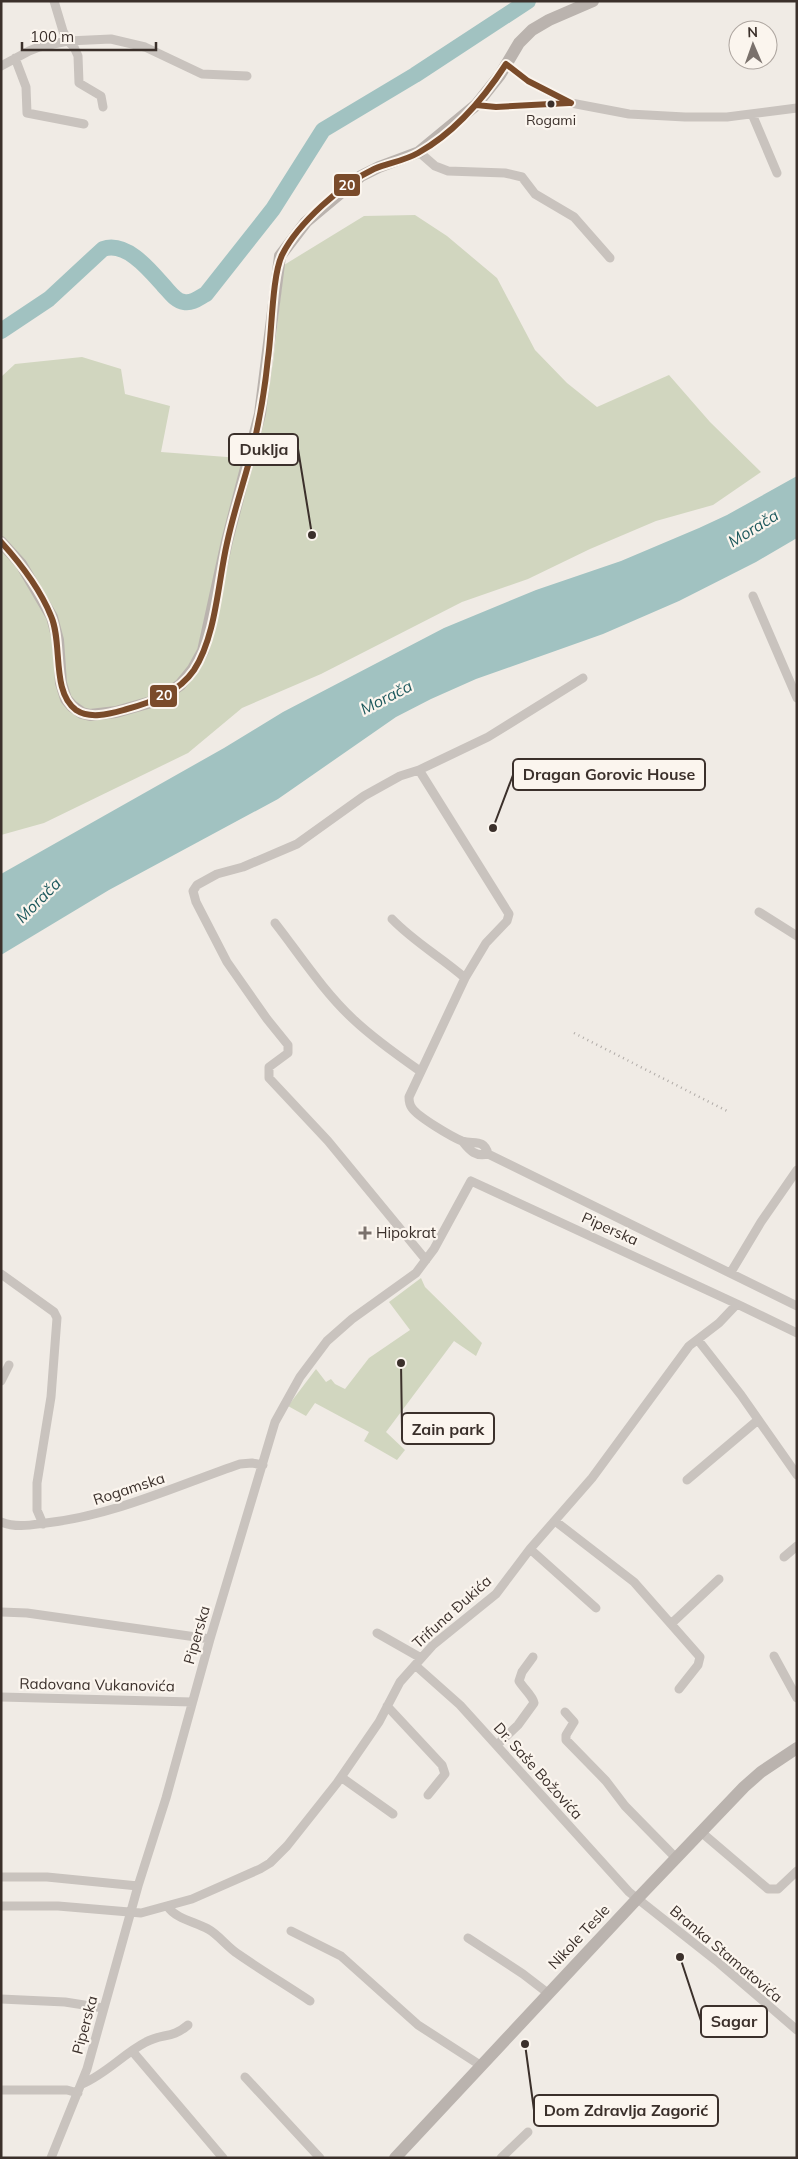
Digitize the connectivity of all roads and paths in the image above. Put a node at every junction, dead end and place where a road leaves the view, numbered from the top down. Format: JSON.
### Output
{"nodes":[{"id":1,"x":54,"y":1,"type":"edge"},
{"id":2,"x":593,"y":1,"type":"edge"},
{"id":3,"x":68,"y":41,"type":"junction"},
{"id":4,"x":15,"y":58,"type":"junction"},
{"id":5,"x":506,"y":64,"type":"junction"},
{"id":6,"x":1,"y":66,"type":"edge"},
{"id":7,"x":247,"y":76,"type":"dead end"},
{"id":8,"x":570,"y":103,"type":"junction"},
{"id":9,"x":476,"y":105,"type":"junction"},
{"id":10,"x":103,"y":106,"type":"dead end"},
{"id":11,"x":797,"y":108,"type":"edge"},
{"id":12,"x":752,"y":114,"type":"junction"},
{"id":13,"x":84,"y":124,"type":"dead end"},
{"id":14,"x":418,"y":152,"type":"junction"},
{"id":15,"x":777,"y":173,"type":"dead end"},
{"id":16,"x":610,"y":258,"type":"dead end"},
{"id":17,"x":1,"y":542,"type":"edge"},
{"id":18,"x":753,"y":596,"type":"dead end"},
{"id":19,"x":583,"y":678,"type":"dead end"},
{"id":20,"x":797,"y":698,"type":"edge"},
{"id":21,"x":419,"y":770,"type":"junction"},
{"id":22,"x":759,"y":912,"type":"dead end"},
{"id":23,"x":392,"y":919,"type":"dead end"},
{"id":24,"x":275,"y":923,"type":"dead end"},
{"id":25,"x":797,"y":936,"type":"edge"},
{"id":26,"x":465,"y":978,"type":"junction"},
{"id":27,"x":420,"y":1071,"type":"junction"},
{"id":28,"x":797,"y":1170,"type":"edge"},
{"id":29,"x":426,"y":1260,"type":"junction"},
{"id":30,"x":731,"y":1272,"type":"junction"},
{"id":31,"x":1,"y":1274,"type":"edge"},
{"id":32,"x":736,"y":1304,"type":"junction"},
{"id":33,"x":797,"y":1306,"type":"edge"},
{"id":34,"x":797,"y":1333,"type":"edge"},
{"id":35,"x":698,"y":1340,"type":"junction"},
{"id":36,"x":9,"y":1365,"type":"dead end"},
{"id":37,"x":1,"y":1381,"type":"edge"},
{"id":38,"x":758,"y":1420,"type":"junction"},
{"id":39,"x":263,"y":1465,"type":"junction"},
{"id":40,"x":797,"y":1474,"type":"edge"},
{"id":41,"x":687,"y":1480,"type":"dead end"},
{"id":42,"x":1,"y":1522,"type":"edge"},
{"id":43,"x":555,"y":1522,"type":"junction"},
{"id":44,"x":42,"y":1524,"type":"junction"},
{"id":45,"x":797,"y":1546,"type":"edge"},
{"id":46,"x":530,"y":1549,"type":"junction"},
{"id":47,"x":784,"y":1557,"type":"dead end"},
{"id":48,"x":719,"y":1579,"type":"dead end"},
{"id":49,"x":596,"y":1608,"type":"dead end"},
{"id":50,"x":1,"y":1612,"type":"edge"},
{"id":51,"x":672,"y":1623,"type":"junction"},
{"id":52,"x":377,"y":1634,"type":"dead end"},
{"id":53,"x":210,"y":1639,"type":"junction"},
{"id":54,"x":774,"y":1656,"type":"dead end"},
{"id":55,"x":533,"y":1657,"type":"dead end"},
{"id":56,"x":418,"y":1661,"type":"junction"},
{"id":57,"x":679,"y":1690,"type":"dead end"},
{"id":58,"x":1,"y":1697,"type":"edge"},
{"id":59,"x":797,"y":1698,"type":"edge"},
{"id":60,"x":192,"y":1702,"type":"junction"},
{"id":61,"x":387,"y":1706,"type":"junction"},
{"id":62,"x":565,"y":1712,"type":"dead end"},
{"id":63,"x":497,"y":1745,"type":"junction"},
{"id":64,"x":797,"y":1748,"type":"edge"},
{"id":65,"x":341,"y":1777,"type":"junction"},
{"id":66,"x":428,"y":1795,"type":"dead end"},
{"id":67,"x":393,"y":1814,"type":"dead end"},
{"id":68,"x":701,"y":1832,"type":"junction"},
{"id":69,"x":676,"y":1858,"type":"junction"},
{"id":70,"x":797,"y":1871,"type":"edge"},
{"id":71,"x":1,"y":1877,"type":"edge"},
{"id":72,"x":138,"y":1886,"type":"junction"},
{"id":73,"x":637,"y":1899,"type":"junction"},
{"id":74,"x":1,"y":1906,"type":"edge"},
{"id":75,"x":168,"y":1906,"type":"junction"},
{"id":76,"x":130,"y":1913,"type":"junction"},
{"id":77,"x":291,"y":1931,"type":"dead end"},
{"id":78,"x":468,"y":1938,"type":"dead end"},
{"id":79,"x":549,"y":1994,"type":"junction"},
{"id":80,"x":1,"y":1999,"type":"edge"},
{"id":81,"x":310,"y":2001,"type":"dead end"},
{"id":82,"x":103,"y":2008,"type":"junction"},
{"id":83,"x":188,"y":2025,"type":"dead end"},
{"id":84,"x":797,"y":2030,"type":"edge"},
{"id":85,"x":133,"y":2052,"type":"junction"},
{"id":86,"x":480,"y":2065,"type":"junction"},
{"id":87,"x":245,"y":2077,"type":"dead end"},
{"id":88,"x":80,"y":2088,"type":"junction"},
{"id":89,"x":1,"y":2090,"type":"edge"},
{"id":90,"x":528,"y":2132,"type":"dead end"},
{"id":91,"x":400,"y":2156,"type":"edge"},
{"id":92,"x":51,"y":2158,"type":"edge"},
{"id":93,"x":224,"y":2158,"type":"edge"},
{"id":94,"x":320,"y":2158,"type":"edge"},
{"id":95,"x":501,"y":2158,"type":"edge"}],
"edges":[{"from":1,"to":3,"type":"street"},
{"from":2,"to":5,"type":"street"},
{"from":3,"to":4,"type":"street"},
{"from":3,"to":7,"type":"street"},
{"from":3,"to":10,"type":"street"},
{"from":4,"to":6,"type":"street"},
{"from":4,"to":13,"type":"street"},
{"from":5,"to":8,"type":"street"},
{"from":5,"to":9,"type":"street"},
{"from":8,"to":9,"type":"street"},
{"from":8,"to":12,"type":"street"},
{"from":9,"to":14,"type":"street"},
{"from":11,"to":12,"type":"street"},
{"from":12,"to":15,"type":"street"},
{"from":14,"to":16,"type":"street"},
{"from":14,"to":17,"type":"street"},
{"from":18,"to":20,"type":"street"},
{"from":19,"to":21,"type":"street"},
{"from":21,"to":26,"type":"street"},
{"from":21,"to":29,"type":"street"},
{"from":22,"to":25,"type":"street"},
{"from":23,"to":26,"type":"street"},
{"from":24,"to":27,"type":"street"},
{"from":26,"to":27,"type":"street"},
{"from":27,"to":30,"type":"street"},
{"from":28,"to":30,"type":"street"},
{"from":29,"to":32,"type":"street","name":"Piperska"},
{"from":29,"to":39,"type":"street","name":"Piperska"},
{"from":30,"to":33,"type":"street"},
{"from":31,"to":44,"type":"street"},
{"from":32,"to":34,"type":"street","name":"Piperska"},
{"from":32,"to":35,"type":"street","name":"Trifuna Đukića"},
{"from":35,"to":38,"type":"street"},
{"from":35,"to":43,"type":"street","name":"Trifuna Đukića"},
{"from":36,"to":37,"type":"street"},
{"from":38,"to":40,"type":"street"},
{"from":38,"to":41,"type":"street"},
{"from":39,"to":44,"type":"street","name":"Rogamska"},
{"from":39,"to":53,"type":"street","name":"Piperska"},
{"from":42,"to":44,"type":"street","name":"Rogamska"},
{"from":43,"to":46,"type":"street","name":"Trifuna Đukića"},
{"from":43,"to":51,"type":"street"},
{"from":45,"to":47,"type":"street"},
{"from":46,"to":49,"type":"street"},
{"from":46,"to":56,"type":"street","name":"Trifuna Đukića"},
{"from":48,"to":51,"type":"street"},
{"from":50,"to":53,"type":"street"},
{"from":51,"to":57,"type":"street"},
{"from":52,"to":56,"type":"street","name":"Dr. Saše Božovića"},
{"from":53,"to":60,"type":"street","name":"Piperska"},
{"from":54,"to":59,"type":"street"},
{"from":55,"to":63,"type":"street"},
{"from":56,"to":61,"type":"street","name":"Trifuna Đukića"},
{"from":56,"to":63,"type":"street","name":"Dr. Saše Božovića"},
{"from":58,"to":60,"type":"street","name":"Radovana Vukanovića"},
{"from":60,"to":72,"type":"street","name":"Piperska"},
{"from":61,"to":65,"type":"street","name":"Trifuna Đukića"},
{"from":61,"to":66,"type":"street"},
{"from":62,"to":69,"type":"street"},
{"from":63,"to":73,"type":"street","name":"Dr. Saše Božovića"},
{"from":64,"to":68,"type":"street","name":"Nikole Tesle"},
{"from":65,"to":67,"type":"street"},
{"from":65,"to":75,"type":"street","name":"Trifuna Đukića"},
{"from":68,"to":69,"type":"street","name":"Nikole Tesle"},
{"from":68,"to":70,"type":"street"},
{"from":69,"to":73,"type":"street","name":"Nikole Tesle"},
{"from":71,"to":72,"type":"street"},
{"from":72,"to":76,"type":"street","name":"Piperska"},
{"from":73,"to":79,"type":"street","name":"Nikole Tesle"},
{"from":73,"to":84,"type":"street","name":"Branka Stamatovića"},
{"from":74,"to":76,"type":"street","name":"Trifuna Đukića"},
{"from":75,"to":76,"type":"street","name":"Trifuna Đukića"},
{"from":75,"to":81,"type":"street"},
{"from":76,"to":82,"type":"street","name":"Piperska"},
{"from":77,"to":86,"type":"street"},
{"from":78,"to":79,"type":"street"},
{"from":79,"to":86,"type":"street","name":"Nikole Tesle"},
{"from":80,"to":82,"type":"street"},
{"from":82,"to":88,"type":"street","name":"Piperska"},
{"from":83,"to":85,"type":"street"},
{"from":85,"to":88,"type":"street"},
{"from":85,"to":93,"type":"street"},
{"from":86,"to":91,"type":"street","name":"Nikole Tesle"},
{"from":87,"to":94,"type":"street"},
{"from":88,"to":89,"type":"street"},
{"from":88,"to":92,"type":"street","name":"Piperska"},
{"from":90,"to":95,"type":"street"}]}
